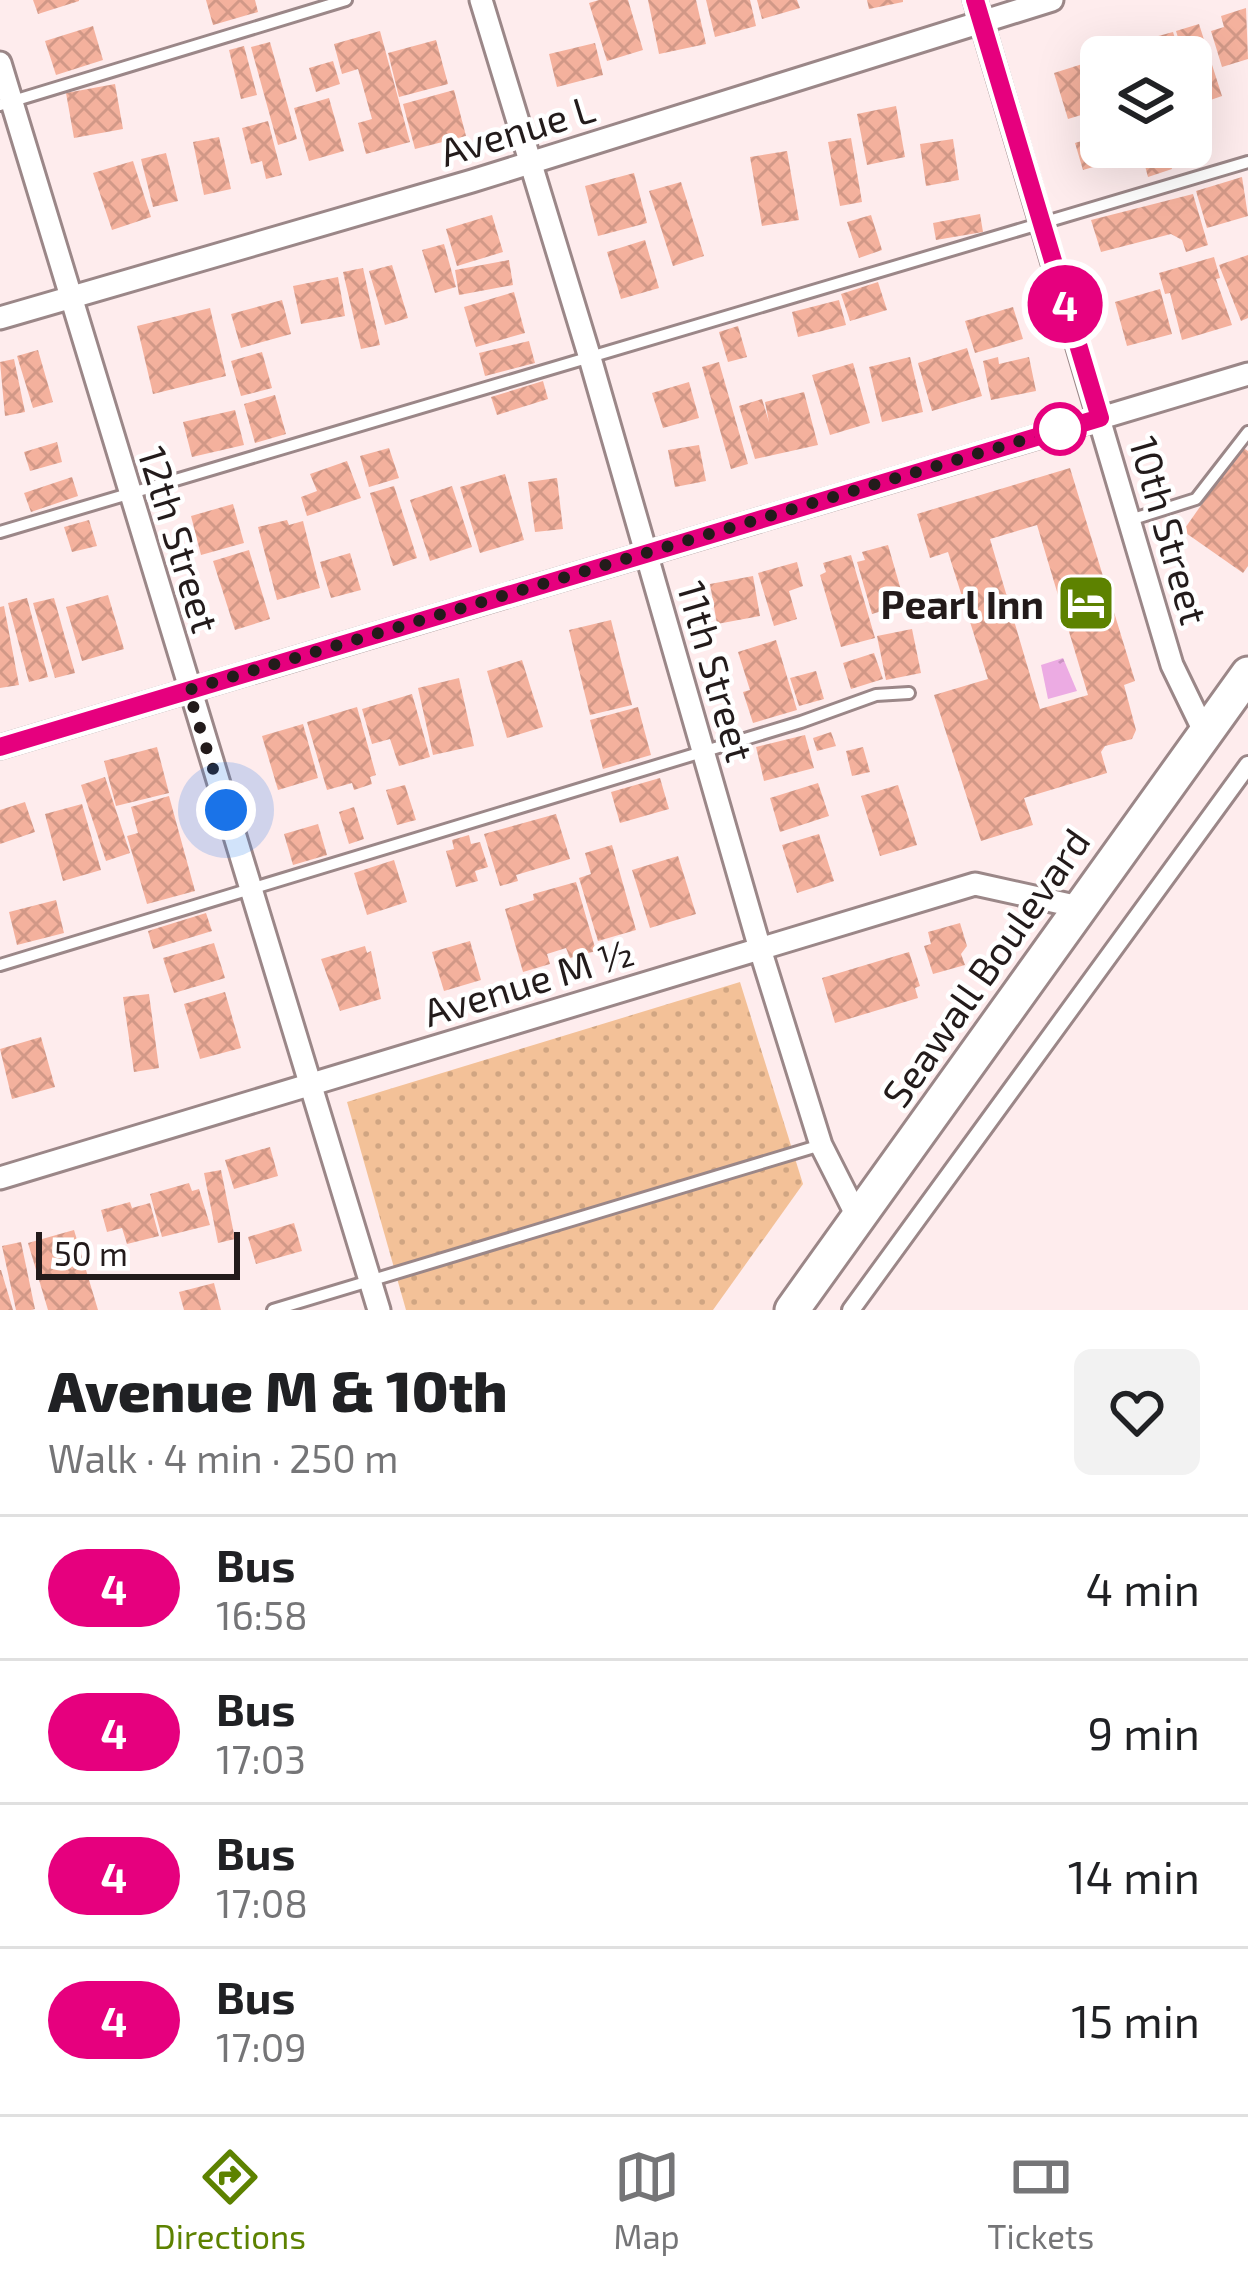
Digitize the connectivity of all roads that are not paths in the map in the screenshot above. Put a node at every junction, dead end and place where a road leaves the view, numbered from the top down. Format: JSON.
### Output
{"nodes":[{"id":1,"x":346,"y":0,"type":"edge"},
{"id":2,"x":481,"y":0,"type":"edge"},
{"id":3,"x":1052,"y":0,"type":"edge"},
{"id":4,"x":978,"y":10,"type":"edge"},
{"id":5,"x":0,"y":63,"type":"edge"},
{"id":6,"x":5,"y":103,"type":"edge"},
{"id":7,"x":1248,"y":162,"type":"edge"},
{"id":8,"x":530,"y":163,"type":"junction"},
{"id":9,"x":1041,"y":224,"type":"junction"},
{"id":10,"x":70,"y":297,"type":"junction"},
{"id":11,"x":0,"y":318,"type":"edge"},
{"id":12,"x":590,"y":358,"type":"junction"},
{"id":13,"x":1248,"y":374,"type":"edge"},
{"id":14,"x":1100,"y":418,"type":"junction"},
{"id":15,"x":1248,"y":432,"type":"edge"},
{"id":16,"x":129,"y":494,"type":"junction"},
{"id":17,"x":1130,"y":520,"type":"junction"},
{"id":18,"x":0,"y":532,"type":"edge"},
{"id":19,"x":646,"y":554,"type":"junction"},
{"id":20,"x":1248,"y":674,"type":"edge"},
{"id":21,"x":188,"y":690,"type":"junction"},
{"id":22,"x":909,"y":692,"type":"dead end"},
{"id":23,"x":1204,"y":731,"type":"junction"},
{"id":24,"x":0,"y":747,"type":"edge"},
{"id":25,"x":701,"y":751,"type":"junction"},
{"id":26,"x":1248,"y":765,"type":"edge"},
{"id":27,"x":251,"y":888,"type":"junction"},
{"id":28,"x":1079,"y":908,"type":"junction"},
{"id":29,"x":760,"y":949,"type":"junction"},
{"id":30,"x":0,"y":965,"type":"edge"},
{"id":31,"x":308,"y":1085,"type":"junction"},
{"id":32,"x":821,"y":1145,"type":"junction"},
{"id":33,"x":0,"y":1178,"type":"edge"},
{"id":34,"x":858,"y":1218,"type":"junction"},
{"id":35,"x":369,"y":1281,"type":"junction"},
{"id":36,"x":273,"y":1310,"type":"edge"},
{"id":37,"x":379,"y":1310,"type":"edge"},
{"id":38,"x":791,"y":1310,"type":"edge"},
{"id":39,"x":851,"y":1310,"type":"edge"}],
"edges":[{"from":1,"to":6,"type":"lane"},
{"from":2,"to":8,"type":"street","name":"11th Street"},
{"from":3,"to":4,"type":"street","name":"Avenue L"},
{"from":4,"to":8,"type":"street","name":"Avenue L"},
{"from":4,"to":9,"type":"street","name":"10th Street"},
{"from":5,"to":6,"type":"street","name":"12th Street"},
{"from":6,"to":10,"type":"street","name":"12th Street"},
{"from":7,"to":9,"type":"lane"},
{"from":8,"to":10,"type":"street","name":"Avenue L"},
{"from":8,"to":12,"type":"street","name":"11th Street"},
{"from":9,"to":12,"type":"lane"},
{"from":9,"to":14,"type":"street","name":"10th Street"},
{"from":10,"to":11,"type":"street","name":"Avenue L"},
{"from":10,"to":16,"type":"street","name":"12th Street"},
{"from":12,"to":16,"type":"lane"},
{"from":12,"to":19,"type":"street","name":"11th Street"},
{"from":13,"to":14,"type":"street"},
{"from":14,"to":17,"type":"street","name":"10th Street"},
{"from":14,"to":19,"type":"street"},
{"from":15,"to":17,"type":"lane"},
{"from":16,"to":18,"type":"lane"},
{"from":16,"to":21,"type":"street","name":"12th Street"},
{"from":17,"to":23,"type":"street","name":"10th Street"},
{"from":19,"to":21,"type":"street"},
{"from":19,"to":25,"type":"street","name":"11th Street"},
{"from":20,"to":23,"type":"main road","name":"Seawall Boulevard"},
{"from":21,"to":24,"type":"street"},
{"from":21,"to":27,"type":"street","name":"12th Street"},
{"from":22,"to":25,"type":"lane"},
{"from":23,"to":28,"type":"main road","name":"Seawall Boulevard"},
{"from":25,"to":27,"type":"lane"},
{"from":25,"to":29,"type":"street","name":"11th Street"},
{"from":26,"to":39,"type":"street"},
{"from":27,"to":30,"type":"lane"},
{"from":27,"to":31,"type":"street","name":"12th Street"},
{"from":28,"to":29,"type":"street","name":"Avenue M ½"},
{"from":28,"to":34,"type":"main road","name":"Seawall Boulevard"},
{"from":29,"to":31,"type":"street","name":"Avenue M ½"},
{"from":29,"to":32,"type":"street","name":"11th Street"},
{"from":31,"to":33,"type":"street","name":"Avenue M ½"},
{"from":31,"to":35,"type":"street","name":"12th Street"},
{"from":32,"to":34,"type":"street","name":"11th Street"},
{"from":32,"to":35,"type":"lane"},
{"from":34,"to":38,"type":"main road","name":"Seawall Boulevard"},
{"from":35,"to":36,"type":"lane"},
{"from":35,"to":37,"type":"street","name":"12th Street"}]}
